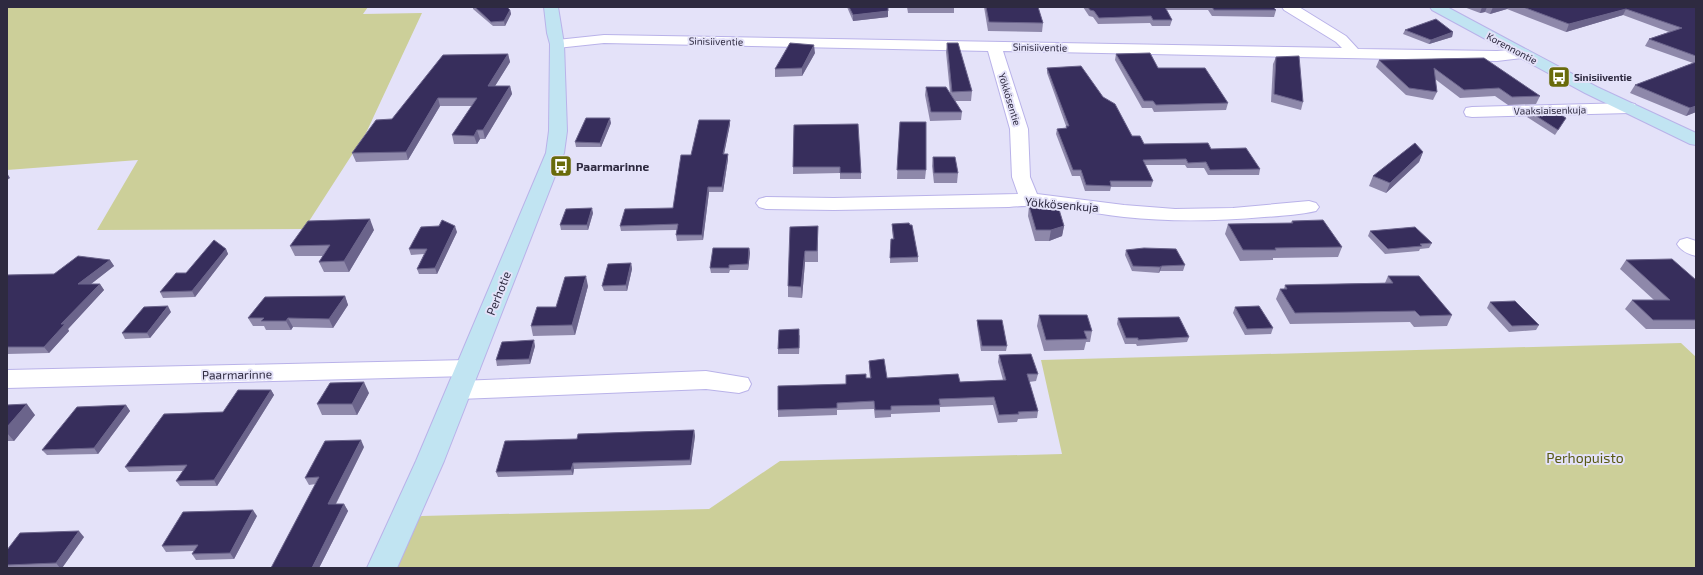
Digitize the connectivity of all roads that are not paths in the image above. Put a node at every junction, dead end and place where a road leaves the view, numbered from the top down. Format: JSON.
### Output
{"nodes":[{"id":1,"x":552,"y":7,"type":"edge"},
{"id":2,"x":1289,"y":7,"type":"edge"},
{"id":3,"x":1437,"y":7,"type":"edge"},
{"id":4,"x":557,"y":44,"type":"junction"},
{"id":5,"x":994,"y":46,"type":"junction"},
{"id":6,"x":1353,"y":52,"type":"junction"},
{"id":7,"x":1524,"y":54,"type":"junction"},
{"id":8,"x":1629,"y":108,"type":"junction"},
{"id":9,"x":1472,"y":112,"type":"dead end"},
{"id":10,"x":1696,"y":140,"type":"edge"},
{"id":11,"x":1028,"y":199,"type":"junction"},
{"id":12,"x":766,"y":202,"type":"dead end"},
{"id":13,"x":1309,"y":207,"type":"dead end"},
{"id":14,"x":7,"y":379,"type":"edge"},
{"id":15,"x":463,"y":379,"type":"junction"},
{"id":16,"x":738,"y":384,"type":"dead end"},
{"id":17,"x":382,"y":568,"type":"edge"}],
"edges":[{"from":1,"to":4,"type":"street","name":"Perhotie"},
{"from":2,"to":6,"type":"street"},
{"from":3,"to":7,"type":"street","name":"Korennontie"},
{"from":4,"to":5,"type":"street","name":"Sinisiiventie"},
{"from":4,"to":15,"type":"street","name":"Perhotie"},
{"from":5,"to":6,"type":"street","name":"Sinisiiventie"},
{"from":5,"to":11,"type":"street","name":"Yökkösentie"},
{"from":6,"to":7,"type":"street","name":"Sinisiiventie"},
{"from":7,"to":8,"type":"street","name":"Korennontie"},
{"from":8,"to":9,"type":"street","name":"Vaaksiaisenkuja"},
{"from":8,"to":10,"type":"street","name":"Korennontie"},
{"from":11,"to":12,"type":"street","name":"Yökkösenkuja"},
{"from":11,"to":13,"type":"street","name":"Yökkösenkuja"},
{"from":14,"to":15,"type":"street","name":"Paarmarinne"},
{"from":15,"to":16,"type":"street","name":"Paarmarinne"},
{"from":15,"to":17,"type":"street","name":"Perhotie"}]}
